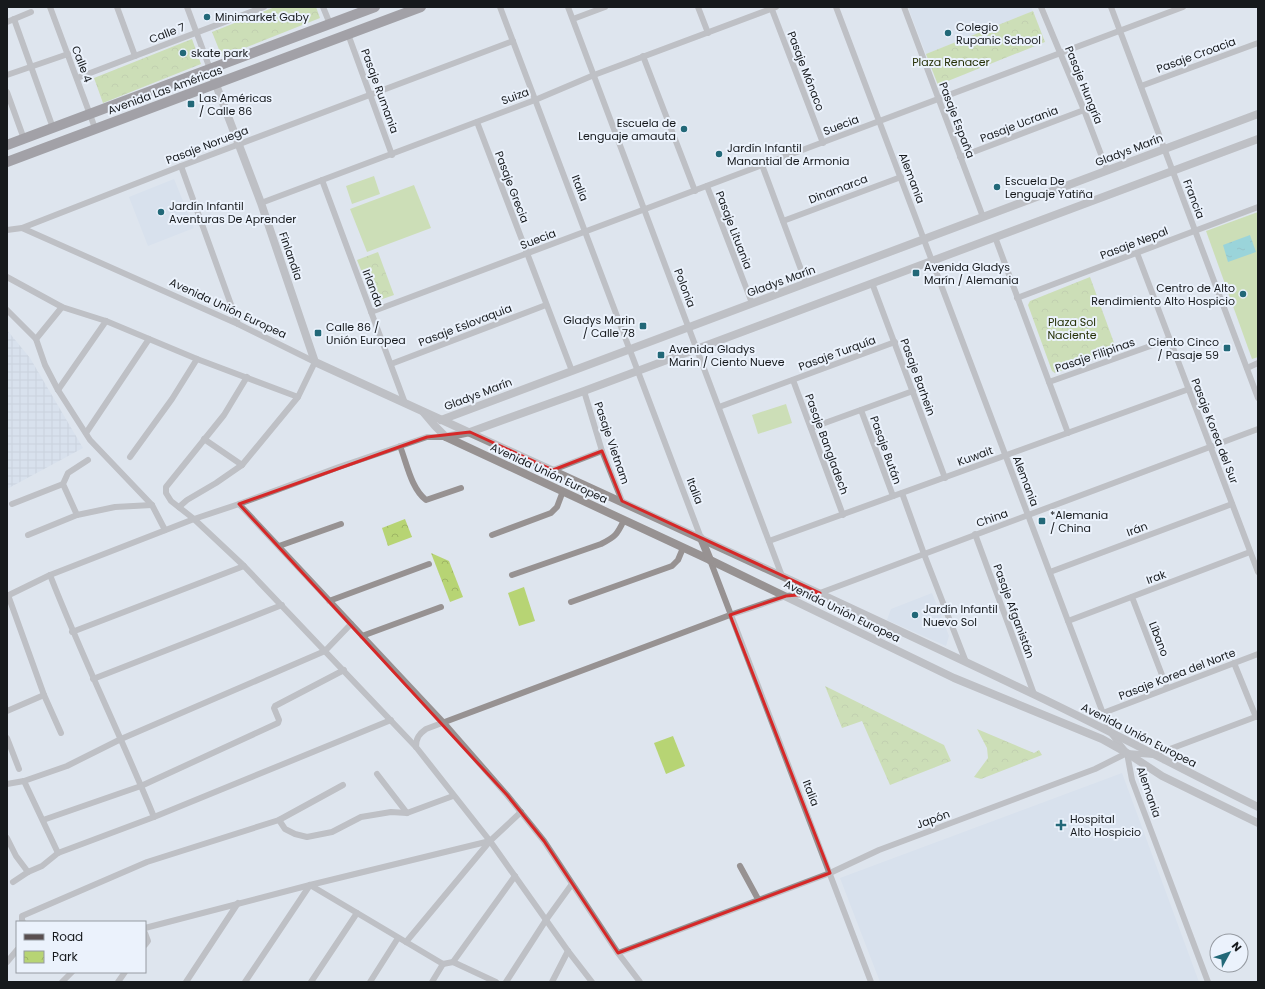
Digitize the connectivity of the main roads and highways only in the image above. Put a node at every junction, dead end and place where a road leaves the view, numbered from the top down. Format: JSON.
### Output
{"nodes":[{"id":1,"x":375,"y":7,"type":"edge"},
{"id":2,"x":421,"y":7,"type":"edge"},
{"id":3,"x":7,"y":145,"type":"edge"},
{"id":4,"x":7,"y":162,"type":"edge"}],
"edges":[{"from":1,"to":3,"type":"main road","name":"Avenida Las Américas"},
{"from":2,"to":4,"type":"main road","name":"Avenida Las Américas"}]}
